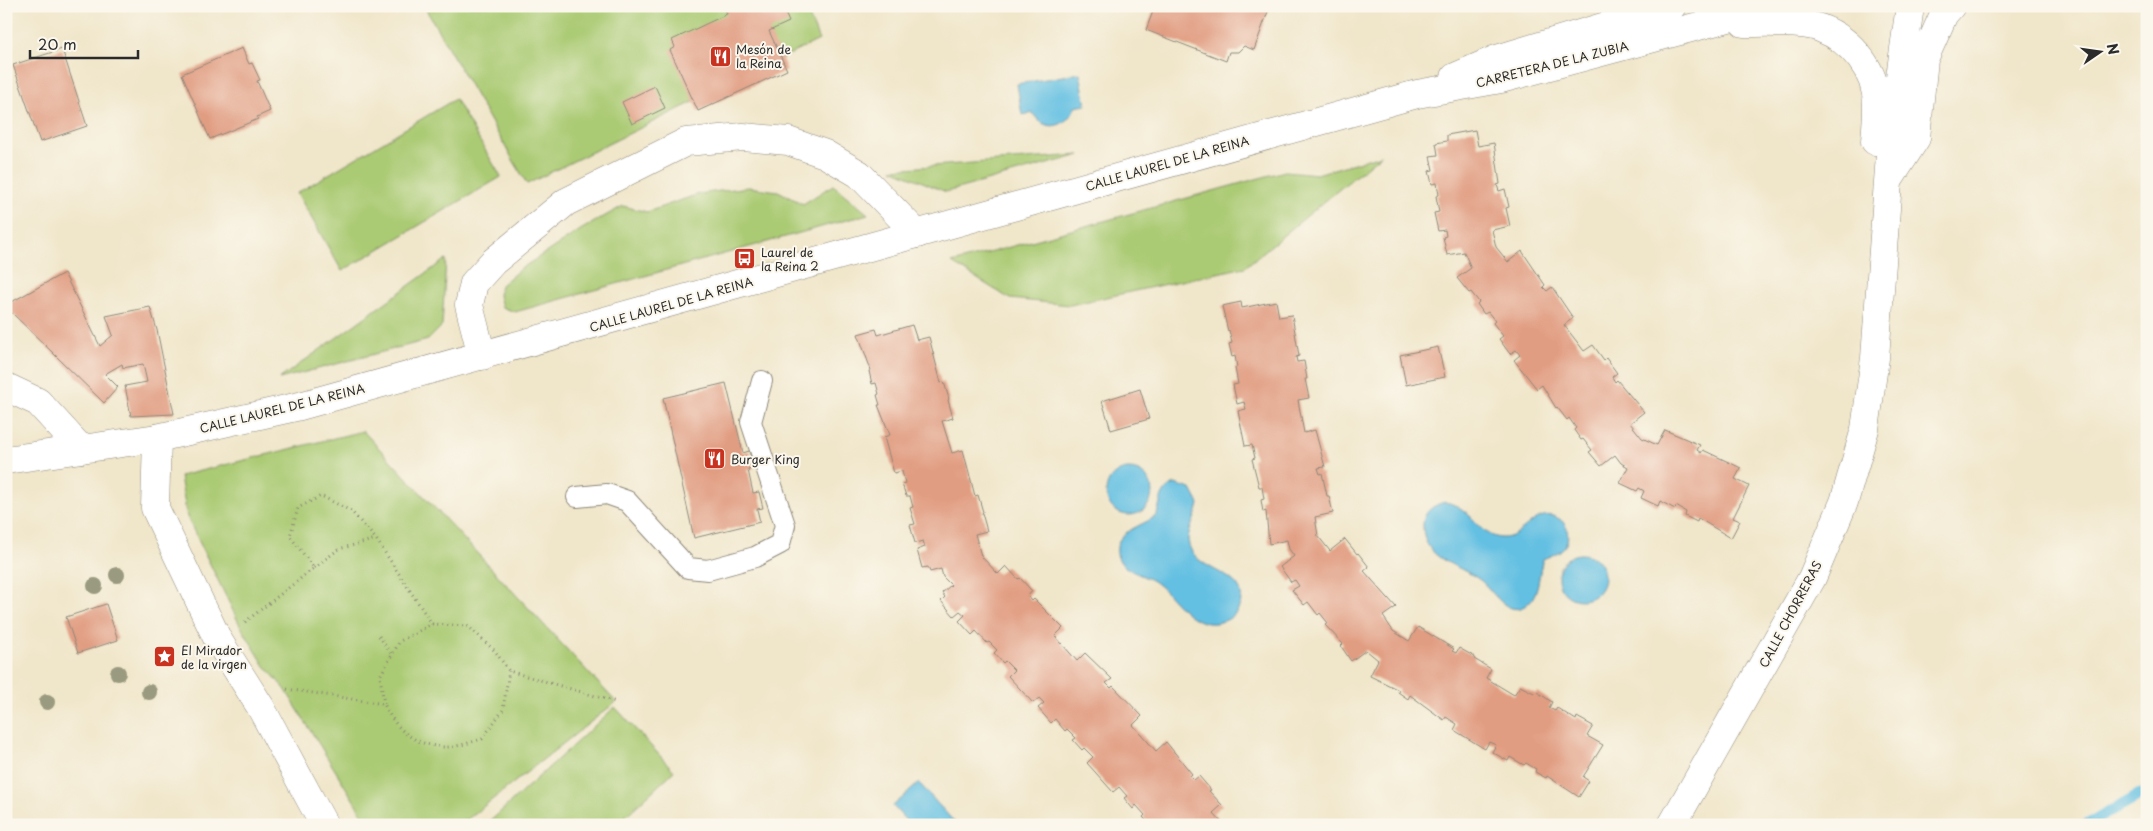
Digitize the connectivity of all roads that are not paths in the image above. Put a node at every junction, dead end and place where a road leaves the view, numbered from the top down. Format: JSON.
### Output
{"nodes":[{"id":1,"x":1672,"y":6,"type":"edge"},
{"id":2,"x":1773,"y":6,"type":"edge"},
{"id":3,"x":1910,"y":6,"type":"edge"},
{"id":4,"x":1951,"y":6,"type":"edge"},
{"id":5,"x":1713,"y":23,"type":"junction"},
{"id":6,"x":1417,"y":94,"type":"junction"},
{"id":7,"x":1889,"y":180,"type":"junction"},
{"id":8,"x":917,"y":234,"type":"junction"},
{"id":9,"x":482,"y":356,"type":"junction"},
{"id":10,"x":762,"y":380,"type":"dead end"},
{"id":11,"x":6,"y":387,"type":"edge"},
{"id":12,"x":157,"y":438,"type":"junction"},
{"id":13,"x":81,"y":449,"type":"junction"},
{"id":14,"x":6,"y":460,"type":"edge"},
{"id":15,"x":577,"y":497,"type":"dead end"},
{"id":16,"x":324,"y":825,"type":"edge"},
{"id":17,"x":1672,"y":825,"type":"edge"}],
"edges":[{"from":1,"to":6,"type":"street","name":"CARRETERA DE LA ZUBIA"},
{"from":2,"to":5,"type":"street","name":"CARRETERA DE LA ZUBIA"},
{"from":3,"to":7,"type":"street","name":"CALLE CHORRERAS"},
{"from":4,"to":7,"type":"street"},
{"from":5,"to":6,"type":"street","name":"CARRETERA DE LA ZUBIA"},
{"from":5,"to":7,"type":"street"},
{"from":6,"to":8,"type":"street","name":"CALLE LAUREL DE LA REINA"},
{"from":7,"to":17,"type":"street","name":"CALLE CHORRERAS"},
{"from":8,"to":9,"type":"street","name":"CALLE LAUREL DE LA REINA"},
{"from":8,"to":9,"type":"street"},
{"from":9,"to":12,"type":"street","name":"CALLE LAUREL DE LA REINA"},
{"from":10,"to":15,"type":"lane"},
{"from":11,"to":13,"type":"street"},
{"from":12,"to":13,"type":"street","name":"CALLE LAUREL DE LA REINA"},
{"from":12,"to":16,"type":"street"},
{"from":13,"to":14,"type":"street","name":"CALLE LAUREL DE LA REINA"}]}
